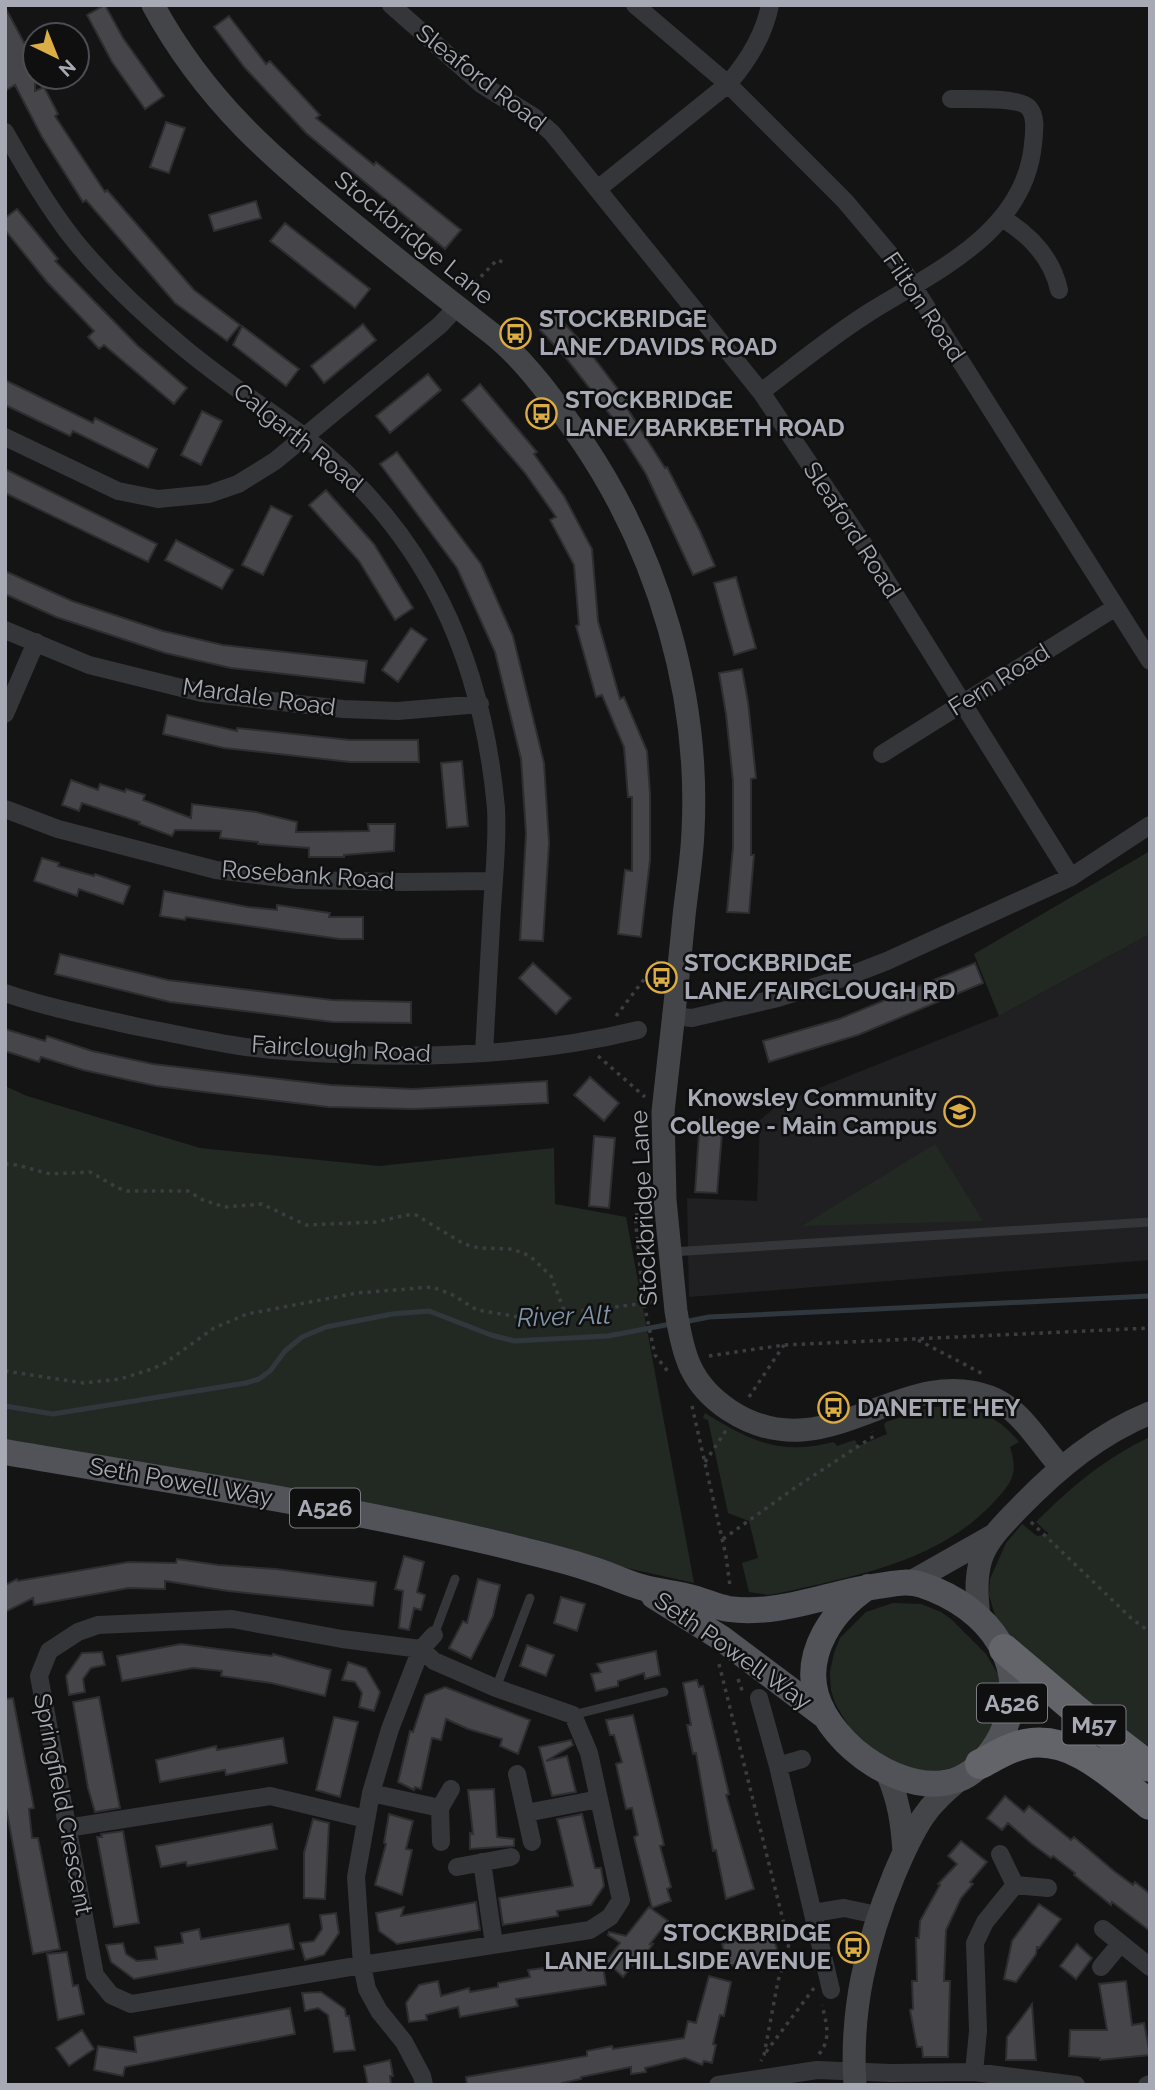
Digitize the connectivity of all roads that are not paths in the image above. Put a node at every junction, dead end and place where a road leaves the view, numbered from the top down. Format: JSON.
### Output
{"nodes":[{"id":1,"x":153,"y":5,"type":"edge"},
{"id":2,"x":391,"y":5,"type":"edge"},
{"id":3,"x":635,"y":5,"type":"edge"},
{"id":4,"x":770,"y":5,"type":"edge"},
{"id":5,"x":729,"y":84,"type":"junction"},
{"id":6,"x":951,"y":99,"type":"dead end"},
{"id":7,"x":5,"y":132,"type":"edge"},
{"id":8,"x":599,"y":188,"type":"junction"},
{"id":9,"x":1002,"y":218,"type":"junction"},
{"id":10,"x":915,"y":287,"type":"junction"},
{"id":11,"x":1059,"y":290,"type":"dead end"},
{"id":12,"x":456,"y":308,"type":"junction"},
{"id":13,"x":761,"y":392,"type":"junction"},
{"id":14,"x":303,"y":436,"type":"junction"},
{"id":15,"x":5,"y":437,"type":"edge"},
{"id":16,"x":1116,"y":607,"type":"junction"},
{"id":17,"x":5,"y":630,"type":"edge"},
{"id":18,"x":36,"y":642,"type":"junction"},
{"id":19,"x":1150,"y":661,"type":"edge"},
{"id":20,"x":962,"y":702,"type":"junction"},
{"id":21,"x":480,"y":704,"type":"junction"},
{"id":22,"x":5,"y":714,"type":"edge"},
{"id":23,"x":882,"y":754,"type":"dead end"},
{"id":24,"x":5,"y":809,"type":"edge"},
{"id":25,"x":1150,"y":825,"type":"edge"},
{"id":26,"x":1071,"y":877,"type":"junction"},
{"id":27,"x":494,"y":881,"type":"junction"},
{"id":28,"x":5,"y":993,"type":"edge"},
{"id":29,"x":673,"y":1016,"type":"junction"},
{"id":30,"x":638,"y":1030,"type":"dead end"},
{"id":31,"x":484,"y":1053,"type":"junction"},
{"id":32,"x":1150,"y":1222,"type":"edge"},
{"id":33,"x":669,"y":1252,"type":"junction"},
{"id":34,"x":1150,"y":1413,"type":"edge"},
{"id":35,"x":5,"y":1452,"type":"edge"},
{"id":36,"x":1062,"y":1466,"type":"junction"},
{"id":37,"x":993,"y":1535,"type":"junction"},
{"id":38,"x":455,"y":1579,"type":"dead end"},
{"id":39,"x":911,"y":1581,"type":"junction"},
{"id":40,"x":640,"y":1587,"type":"junction"},
{"id":41,"x":868,"y":1587,"type":"junction"},
{"id":42,"x":530,"y":1598,"type":"dead end"},
{"id":43,"x":979,"y":1618,"type":"junction"},
{"id":44,"x":434,"y":1635,"type":"joint"},
{"id":45,"x":421,"y":1649,"type":"junction"},
{"id":46,"x":1004,"y":1649,"type":"junction"},
{"id":47,"x":496,"y":1688,"type":"junction"},
{"id":48,"x":664,"y":1692,"type":"dead end"},
{"id":49,"x":759,"y":1699,"type":"dead end"},
{"id":50,"x":573,"y":1715,"type":"junction"},
{"id":51,"x":825,"y":1716,"type":"junction"},
{"id":52,"x":802,"y":1759,"type":"dead end"},
{"id":53,"x":778,"y":1766,"type":"junction"},
{"id":54,"x":1150,"y":1768,"type":"edge"},
{"id":55,"x":970,"y":1772,"type":"junction"},
{"id":56,"x":887,"y":1773,"type":"junction"},
{"id":57,"x":517,"y":1774,"type":"dead end"},
{"id":58,"x":451,"y":1788,"type":"dead end"},
{"id":59,"x":371,"y":1793,"type":"junction"},
{"id":60,"x":599,"y":1799,"type":"junction"},
{"id":61,"x":1150,"y":1805,"type":"edge"},
{"id":62,"x":440,"y":1808,"type":"junction"},
{"id":63,"x":526,"y":1814,"type":"junction"},
{"id":64,"x":366,"y":1819,"type":"junction"},
{"id":65,"x":67,"y":1828,"type":"junction"},
{"id":66,"x":441,"y":1842,"type":"dead end"},
{"id":67,"x":532,"y":1842,"type":"dead end"},
{"id":68,"x":904,"y":1852,"type":"junction"},
{"id":69,"x":1000,"y":1854,"type":"dead end"},
{"id":70,"x":511,"y":1857,"type":"dead end"},
{"id":71,"x":482,"y":1862,"type":"junction"},
{"id":72,"x":457,"y":1867,"type":"dead end"},
{"id":73,"x":1015,"y":1885,"type":"junction"},
{"id":74,"x":1048,"y":1888,"type":"dead end"},
{"id":75,"x":813,"y":1913,"type":"junction"},
{"id":76,"x":877,"y":1915,"type":"junction"},
{"id":77,"x":1102,"y":1929,"type":"dead end"},
{"id":78,"x":494,"y":1944,"type":"junction"},
{"id":79,"x":1120,"y":1944,"type":"junction"},
{"id":80,"x":362,"y":1965,"type":"junction"},
{"id":81,"x":1101,"y":1967,"type":"dead end"},
{"id":82,"x":1150,"y":1967,"type":"edge"},
{"id":83,"x":831,"y":1990,"type":"road end"},
{"id":84,"x":974,"y":2072,"type":"junction"},
{"id":85,"x":855,"y":2078,"type":"edge"},
{"id":86,"x":424,"y":2085,"type":"edge"},
{"id":87,"x":718,"y":2085,"type":"edge"},
{"id":88,"x":1076,"y":2085,"type":"edge"}],
"edges":[{"from":1,"to":12,"type":"main road","name":"Stockbridge Lane"},
{"from":2,"to":8,"type":"street","name":"Sleaford Road"},
{"from":3,"to":5,"type":"street","name":"Filton Road"},
{"from":4,"to":5,"type":"street"},
{"from":5,"to":8,"type":"street"},
{"from":5,"to":10,"type":"street","name":"Filton Road"},
{"from":6,"to":9,"type":"street"},
{"from":7,"to":14,"type":"street","name":"Calgarth Road"},
{"from":8,"to":13,"type":"street","name":"Sleaford Road"},
{"from":9,"to":10,"type":"street"},
{"from":9,"to":11,"type":"street"},
{"from":10,"to":13,"type":"street"},
{"from":10,"to":16,"type":"street","name":"Filton Road"},
{"from":12,"to":14,"type":"street"},
{"from":12,"to":29,"type":"main road","name":"Stockbridge Lane"},
{"from":13,"to":20,"type":"street","name":"Sleaford Road"},
{"from":14,"to":15,"type":"street"},
{"from":14,"to":21,"type":"street","name":"Calgarth Road"},
{"from":16,"to":19,"type":"street","name":"Filton Road"},
{"from":16,"to":20,"type":"street","name":"Fern Road"},
{"from":17,"to":18,"type":"street","name":"Mardale Road"},
{"from":18,"to":21,"type":"street","name":"Mardale Road"},
{"from":18,"to":22,"type":"street"},
{"from":20,"to":23,"type":"street","name":"Fern Road"},
{"from":20,"to":26,"type":"street","name":"Sleaford Road"},
{"from":21,"to":27,"type":"street","name":"Calgarth Road"},
{"from":24,"to":27,"type":"street","name":"Rosebank Road"},
{"from":25,"to":26,"type":"street"},
{"from":26,"to":29,"type":"street"},
{"from":27,"to":31,"type":"street","name":"Calgarth Road"},
{"from":28,"to":31,"type":"street","name":"Fairclough Road"},
{"from":29,"to":33,"type":"main road","name":"Stockbridge Lane"},
{"from":30,"to":31,"type":"street","name":"Fairclough Road"},
{"from":32,"to":33,"type":"lane"},
{"from":33,"to":36,"type":"main road","name":"Stockbridge Lane"},
{"from":34,"to":36,"type":"main road"},
{"from":35,"to":40,"type":"main road","name":"Seth Powell Way","number":"A526"},
{"from":36,"to":37,"type":"main road"},
{"from":37,"to":39,"type":"main road"},
{"from":37,"to":43,"type":"main road"},
{"from":38,"to":44,"type":"lane"},
{"from":39,"to":41,"type":"main road","number":"A526"},
{"from":39,"to":43,"type":"main road","number":"A526"},
{"from":40,"to":41,"type":"main road","name":"Seth Powell Way","number":"A526"},
{"from":40,"to":51,"type":"main road","name":"Seth Powell Way","number":"A526"},
{"from":41,"to":51,"type":"main road","number":"A526"},
{"from":42,"to":47,"type":"lane"},
{"from":43,"to":46,"type":"main road","number":"A526"},
{"from":44,"to":45,"type":"street"},
{"from":45,"to":47,"type":"street"},
{"from":45,"to":59,"type":"street"},
{"from":45,"to":65,"type":"street","name":"Springfield Crescent"},
{"from":46,"to":54,"type":"highway","number":"M57"},
{"from":46,"to":55,"type":"main road","number":"A526"},
{"from":47,"to":50,"type":"street"},
{"from":48,"to":50,"type":"lane"},
{"from":49,"to":53,"type":"street"},
{"from":50,"to":60,"type":"street","name":"Springfield Crescent"},
{"from":51,"to":56,"type":"main road","number":"A526"},
{"from":52,"to":53,"type":"street"},
{"from":53,"to":75,"type":"street"},
{"from":55,"to":56,"type":"main road","number":"A526"},
{"from":55,"to":61,"type":"highway","number":"M57"},
{"from":55,"to":68,"type":"main road"},
{"from":56,"to":68,"type":"main road"},
{"from":57,"to":63,"type":"street"},
{"from":58,"to":62,"type":"street"},
{"from":59,"to":62,"type":"street"},
{"from":59,"to":64,"type":"street"},
{"from":60,"to":63,"type":"street"},
{"from":60,"to":78,"type":"street","name":"Springfield Crescent"},
{"from":62,"to":66,"type":"street"},
{"from":63,"to":67,"type":"street"},
{"from":64,"to":65,"type":"street"},
{"from":64,"to":80,"type":"street"},
{"from":65,"to":80,"type":"street","name":"Springfield Crescent"},
{"from":68,"to":76,"type":"main road"},
{"from":69,"to":73,"type":"street"},
{"from":70,"to":71,"type":"street"},
{"from":71,"to":72,"type":"street"},
{"from":71,"to":78,"type":"street"},
{"from":73,"to":74,"type":"street"},
{"from":73,"to":84,"type":"street"},
{"from":75,"to":76,"type":"street"},
{"from":75,"to":83,"type":"street"},
{"from":76,"to":85,"type":"main road"},
{"from":77,"to":79,"type":"street"},
{"from":78,"to":80,"type":"street","name":"Springfield Crescent"},
{"from":79,"to":81,"type":"street"},
{"from":79,"to":82,"type":"street"},
{"from":80,"to":86,"type":"street"},
{"from":84,"to":85,"type":"street"},
{"from":84,"to":88,"type":"street"},
{"from":85,"to":87,"type":"street"}]}
